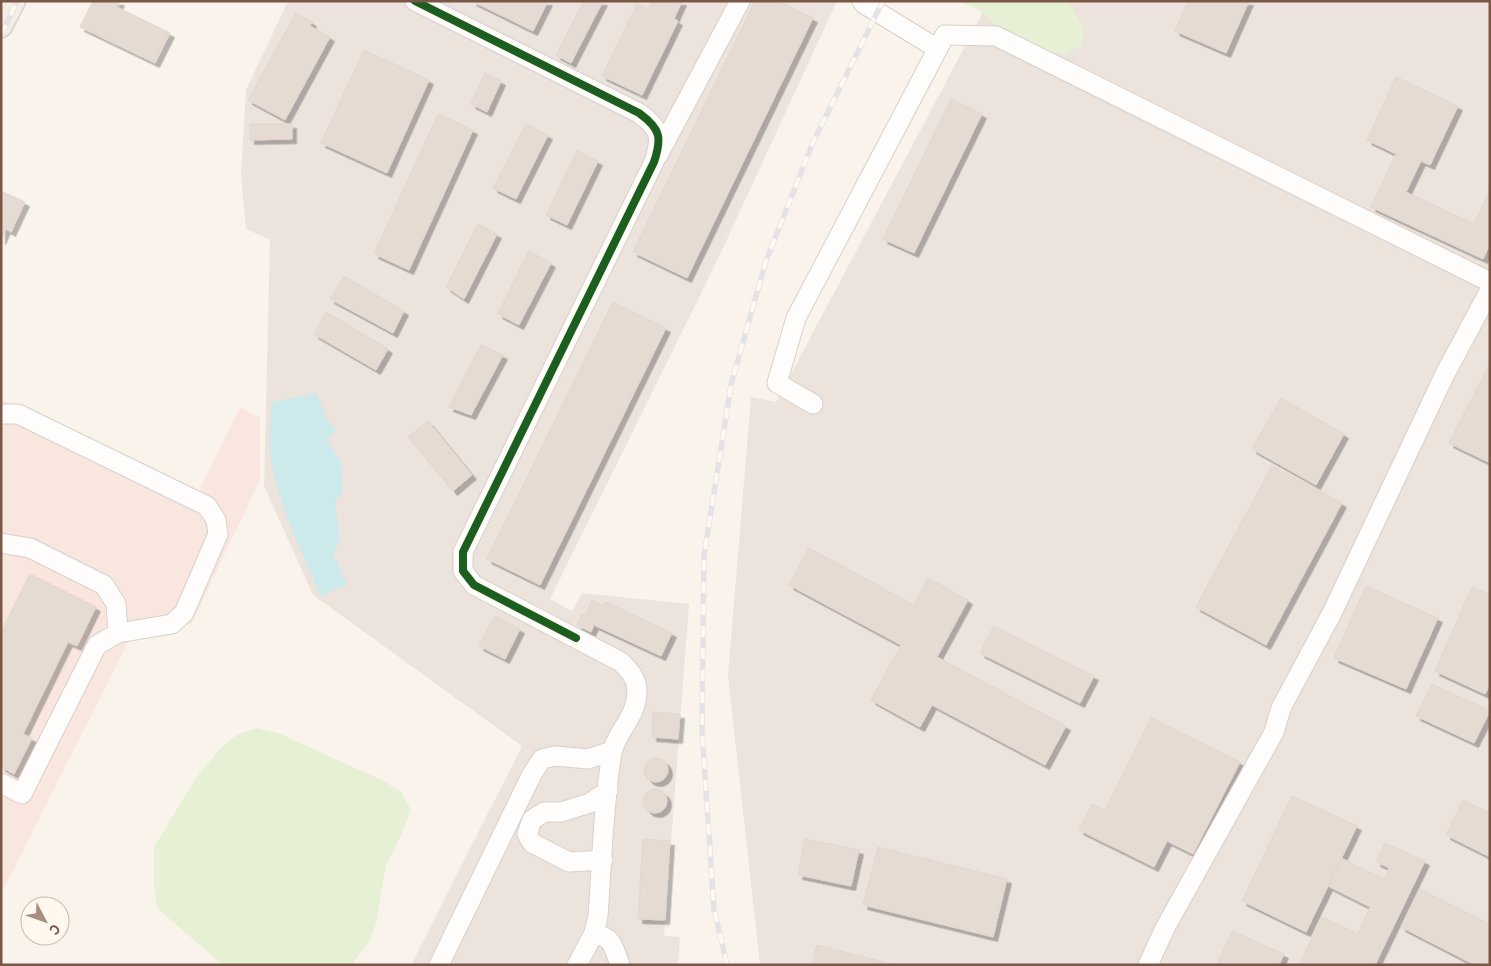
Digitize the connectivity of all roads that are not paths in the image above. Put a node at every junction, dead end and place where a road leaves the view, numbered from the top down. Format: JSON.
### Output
{"nodes":[{"id":1,"x":14,"y":1,"type":"edge"},
{"id":2,"x":415,"y":1,"type":"edge"},
{"id":3,"x":740,"y":1,"type":"edge"},
{"id":4,"x":862,"y":1,"type":"edge"},
{"id":5,"x":1,"y":26,"type":"edge"},
{"id":6,"x":938,"y":49,"type":"junction"},
{"id":7,"x":654,"y":162,"type":"junction"},
{"id":8,"x":1490,"y":282,"type":"edge"},
{"id":9,"x":1490,"y":290,"type":"edge"},
{"id":10,"x":813,"y":404,"type":"dead end"},
{"id":11,"x":1,"y":414,"type":"edge"},
{"id":12,"x":1,"y":543,"type":"edge"},
{"id":13,"x":118,"y":634,"type":"junction"},
{"id":14,"x":612,"y":751,"type":"junction"},
{"id":15,"x":1,"y":783,"type":"edge"},
{"id":16,"x":608,"y":791,"type":"junction"},
{"id":17,"x":603,"y":860,"type":"junction"},
{"id":18,"x":594,"y":933,"type":"junction"},
{"id":19,"x":439,"y":965,"type":"edge"},
{"id":20,"x":578,"y":965,"type":"edge"},
{"id":21,"x":620,"y":965,"type":"edge"},
{"id":22,"x":1148,"y":965,"type":"edge"}],
"edges":[{"from":1,"to":5,"type":"main road"},
{"from":2,"to":7,"type":"street"},
{"from":3,"to":7,"type":"street"},
{"from":4,"to":6,"type":"street"},
{"from":6,"to":8,"type":"street"},
{"from":6,"to":10,"type":"street"},
{"from":7,"to":14,"type":"street"},
{"from":9,"to":22,"type":"street"},
{"from":11,"to":13,"type":"street"},
{"from":12,"to":13,"type":"street"},
{"from":13,"to":15,"type":"street"},
{"from":14,"to":16,"type":"street"},
{"from":14,"to":19,"type":"street"},
{"from":16,"to":17,"type":"street"},
{"from":16,"to":17,"type":"street"},
{"from":17,"to":18,"type":"street"},
{"from":18,"to":20,"type":"street"},
{"from":18,"to":21,"type":"street"}]}
